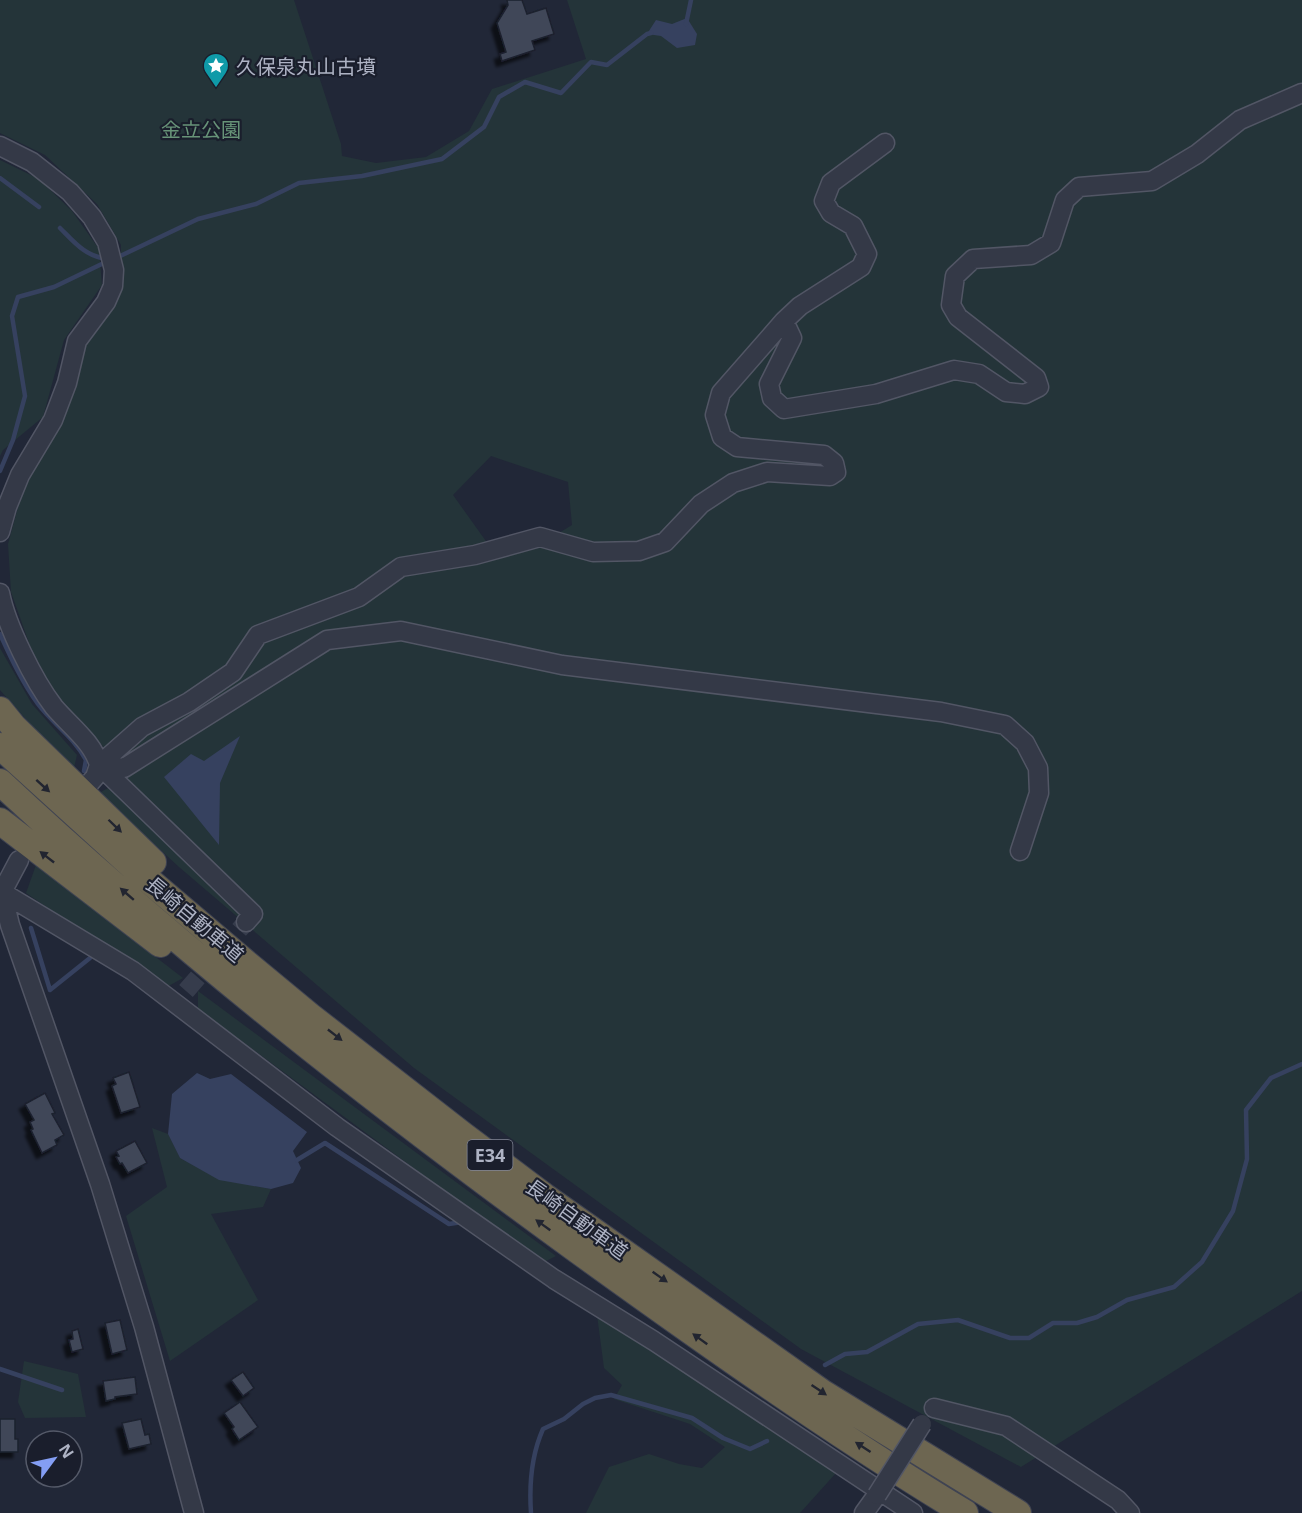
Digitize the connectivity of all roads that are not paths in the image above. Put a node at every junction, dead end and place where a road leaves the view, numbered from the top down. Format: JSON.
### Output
{"nodes":[{"id":1,"x":1302,"y":93,"type":"edge"},
{"id":2,"x":885,"y":143,"type":"dead end"},
{"id":3,"x":0,"y":146,"type":"edge"},
{"id":4,"x":784,"y":321,"type":"junction"},
{"id":5,"x":0,"y":532,"type":"edge"},
{"id":6,"x":0,"y":593,"type":"edge"},
{"id":7,"x":0,"y":710,"type":"edge"},
{"id":8,"x":0,"y":746,"type":"edge"},
{"id":9,"x":99,"y":765,"type":"junction"},
{"id":10,"x":0,"y":782,"type":"edge"},
{"id":11,"x":88,"y":785,"type":"dead end"},
{"id":12,"x":0,"y":821,"type":"edge"},
{"id":13,"x":1020,"y":851,"type":"dead end"},
{"id":14,"x":19,"y":860,"type":"dead end"},
{"id":15,"x":1,"y":892,"type":"edge"},
{"id":16,"x":246,"y":922,"type":"dead end"},
{"id":17,"x":310,"y":1016,"type":"junction"},
{"id":18,"x":448,"y":1156,"type":"junction"},
{"id":19,"x":934,"y":1408,"type":"dead end"},
{"id":20,"x":922,"y":1424,"type":"dead end"},
{"id":21,"x":194,"y":1513,"type":"edge"},
{"id":22,"x":864,"y":1513,"type":"edge"},
{"id":23,"x":913,"y":1513,"type":"edge"},
{"id":24,"x":965,"y":1513,"type":"edge"},
{"id":25,"x":1018,"y":1513,"type":"edge"},
{"id":26,"x":1130,"y":1513,"type":"edge"}],
"edges":[{"from":1,"to":4,"type":"street"},
{"from":2,"to":4,"type":"street"},
{"from":3,"to":5,"type":"street"},
{"from":4,"to":9,"type":"street"},
{"from":6,"to":9,"type":"street"},
{"from":7,"to":17,"type":"highway","one_way":true},
{"from":8,"to":17,"type":"highway","name":"長崎自動車道","number":"E34","one_way":true},
{"from":9,"to":11,"type":"street"},
{"from":9,"to":13,"type":"street"},
{"from":9,"to":16,"type":"street"},
{"from":18,"to":10,"type":"highway","name":"長崎自動車道","number":"E34","one_way":true},
{"from":18,"to":12,"type":"highway","one_way":true},
{"from":14,"to":15,"type":"street"},
{"from":15,"to":21,"type":"street"},
{"from":15,"to":23,"type":"street"},
{"from":17,"to":25,"type":"highway","name":"長崎自動車道","number":"E34","one_way":true},
{"from":24,"to":18,"type":"highway","name":"長崎自動車道","number":"E34","one_way":true},
{"from":19,"to":26,"type":"street"},
{"from":20,"to":22,"type":"street","bridge":true}]}
